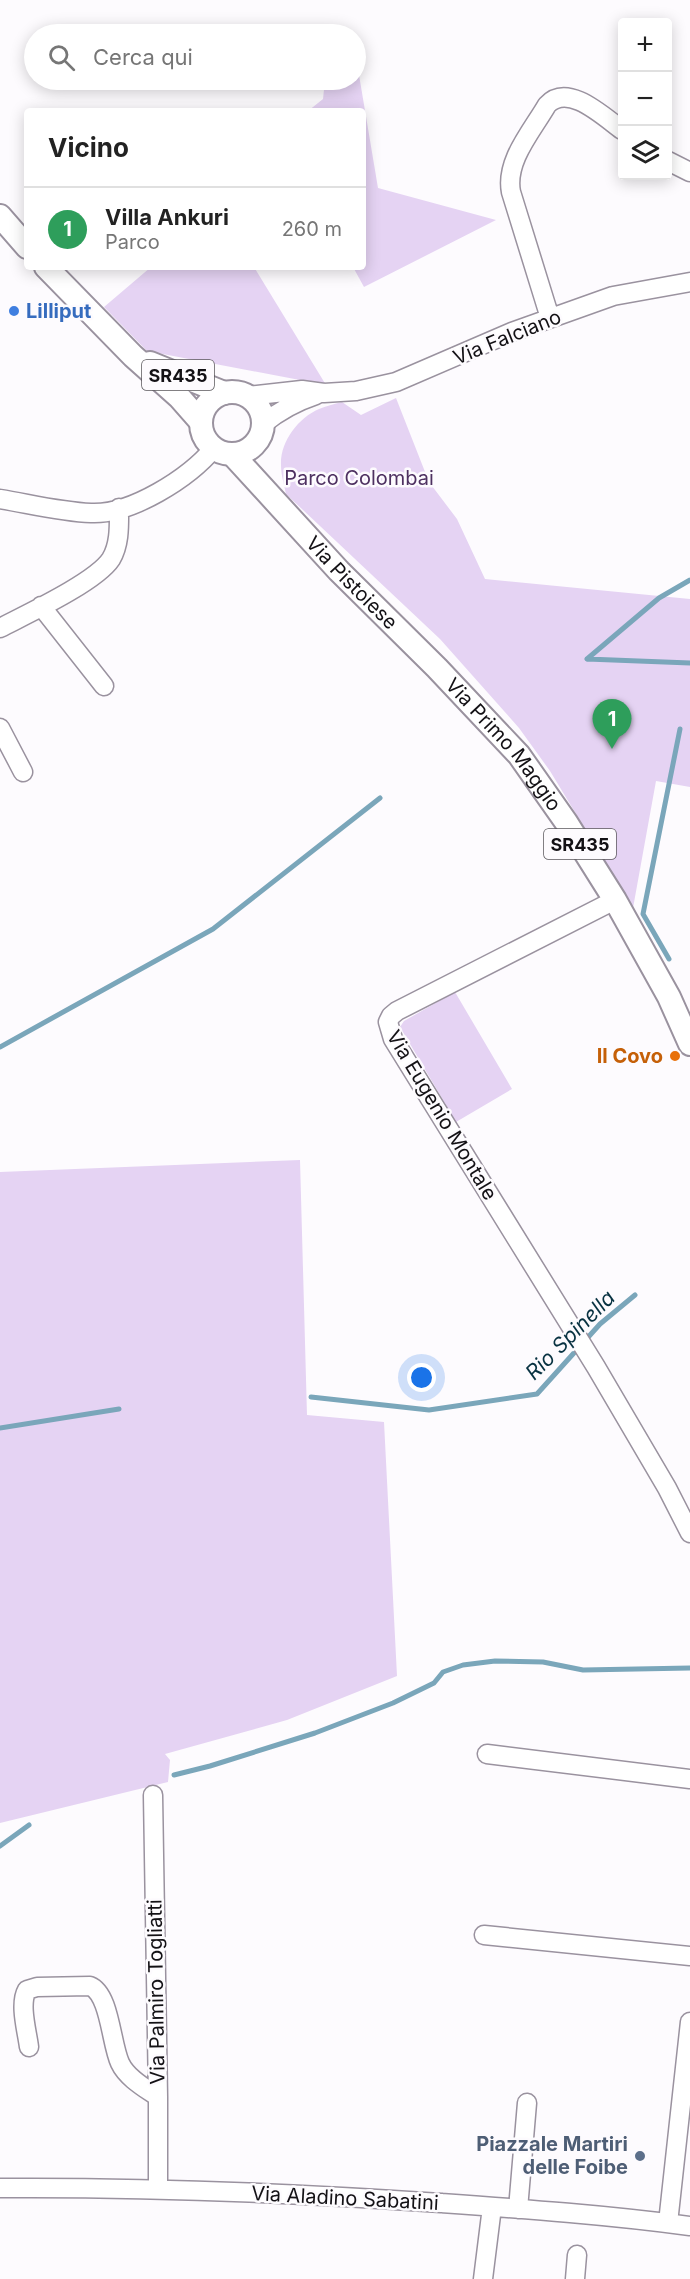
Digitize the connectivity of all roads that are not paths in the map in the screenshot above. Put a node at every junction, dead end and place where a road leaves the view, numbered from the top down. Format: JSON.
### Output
{"nodes":[{"id":1,"x":618,"y":127,"type":"edge"},
{"id":2,"x":672,"y":163,"type":"edge"},
{"id":3,"x":690,"y":172,"type":"edge"},
{"id":4,"x":0,"y":216,"type":"edge"},
{"id":5,"x":24,"y":244,"type":"edge"},
{"id":6,"x":49,"y":270,"type":"edge"},
{"id":7,"x":690,"y":282,"type":"edge"},
{"id":8,"x":550,"y":318,"type":"junction"},
{"id":9,"x":133,"y":356,"type":"junction"},
{"id":10,"x":224,"y":393,"type":"junction"},
{"id":11,"x":324,"y":393,"type":"junction"},
{"id":12,"x":248,"y":396,"type":"junction"},
{"id":13,"x":201,"y":422,"type":"junction"},
{"id":14,"x":261,"y":432,"type":"junction"},
{"id":15,"x":223,"y":451,"type":"junction"},
{"id":16,"x":269,"y":493,"type":"junction"},
{"id":17,"x":0,"y":499,"type":"edge"},
{"id":18,"x":119,"y":508,"type":"junction"},
{"id":19,"x":41,"y":606,"type":"junction"},
{"id":20,"x":0,"y":628,"type":"edge"},
{"id":21,"x":437,"y":668,"type":"joint"},
{"id":22,"x":104,"y":686,"type":"dead end"},
{"id":23,"x":0,"y":728,"type":"edge"},
{"id":24,"x":23,"y":772,"type":"dead end"},
{"id":25,"x":615,"y":900,"type":"junction"},
{"id":26,"x":690,"y":1044,"type":"edge"},
{"id":27,"x":690,"y":1533,"type":"edge"},
{"id":28,"x":487,"y":1754,"type":"dead end"},
{"id":29,"x":690,"y":1779,"type":"edge"},
{"id":30,"x":153,"y":1794,"type":"dead end"},
{"id":31,"x":484,"y":1935,"type":"dead end"},
{"id":32,"x":690,"y":1956,"type":"edge"},
{"id":33,"x":690,"y":2022,"type":"edge"},
{"id":34,"x":29,"y":2047,"type":"dead end"},
{"id":35,"x":158,"y":2097,"type":"junction"},
{"id":36,"x":527,"y":2103,"type":"dead end"},
{"id":37,"x":0,"y":2188,"type":"edge"},
{"id":38,"x":158,"y":2189,"type":"junction"},
{"id":39,"x":492,"y":2207,"type":"junction"},
{"id":40,"x":518,"y":2209,"type":"junction"},
{"id":41,"x":668,"y":2223,"type":"junction"},
{"id":42,"x":690,"y":2226,"type":"edge"},
{"id":43,"x":577,"y":2255,"type":"dead end"},
{"id":44,"x":483,"y":2279,"type":"edge"},
{"id":45,"x":574,"y":2279,"type":"edge"}],
"edges":[{"from":1,"to":8,"type":"street"},
{"from":2,"to":3,"type":"street"},
{"from":4,"to":5,"type":"main road"},
{"from":6,"to":9,"type":"main road","name":"Via Pistoiese","number":"SR435"},
{"from":7,"to":8,"type":"street","name":"Via Falciano"},
{"from":8,"to":11,"type":"street","name":"Via Falciano"},
{"from":9,"to":10,"type":"main road","name":"Via Pistoiese","number":"SR435"},
{"from":9,"to":13,"type":"main road","name":"Via Pistoiese","number":"SR435"},
{"from":10,"to":12,"type":"main road","name":"Via Pistoiese"},
{"from":10,"to":13,"type":"main road"},
{"from":11,"to":12,"type":"street","name":"Via Falciano"},
{"from":11,"to":14,"type":"street","name":"Via Falciano"},
{"from":12,"to":14,"type":"main road","name":"Via Pistoiese"},
{"from":13,"to":15,"type":"main road","name":"Via Pistoiese"},
{"from":14,"to":15,"type":"main road"},
{"from":14,"to":16,"type":"main road","name":"Via Pistoiese","number":"SR435"},
{"from":15,"to":16,"type":"main road","name":"Via Pistoiese","number":"SR435"},
{"from":15,"to":18,"type":"street"},
{"from":16,"to":21,"type":"main road","name":"Via Pistoiese","number":"SR435"},
{"from":17,"to":18,"type":"street"},
{"from":18,"to":19,"type":"street"},
{"from":19,"to":20,"type":"street"},
{"from":19,"to":22,"type":"street"},
{"from":21,"to":25,"type":"main road","name":"Via Primo Maggio","number":"SR435"},
{"from":23,"to":24,"type":"street"},
{"from":25,"to":26,"type":"main road","name":"Via Primo Maggio","number":"SR435"},
{"from":25,"to":27,"type":"street","name":"Via Eugenio Montale"},
{"from":28,"to":29,"type":"street"},
{"from":30,"to":35,"type":"street","name":"Via Palmiro Togliatti"},
{"from":31,"to":32,"type":"street"},
{"from":33,"to":41,"type":"street"},
{"from":34,"to":35,"type":"street"},
{"from":35,"to":38,"type":"street","name":"Via Palmiro Togliatti"},
{"from":36,"to":40,"type":"street"},
{"from":37,"to":38,"type":"street","name":"Via Aladino Sabatini"},
{"from":38,"to":39,"type":"street","name":"Via Aladino Sabatini"},
{"from":39,"to":40,"type":"street","name":"Via Aladino Sabatini"},
{"from":39,"to":44,"type":"street"},
{"from":40,"to":41,"type":"street","name":"Via Aladino Sabatini"},
{"from":41,"to":42,"type":"street","name":"Via Aladino Sabatini"},
{"from":43,"to":45,"type":"street"}]}
